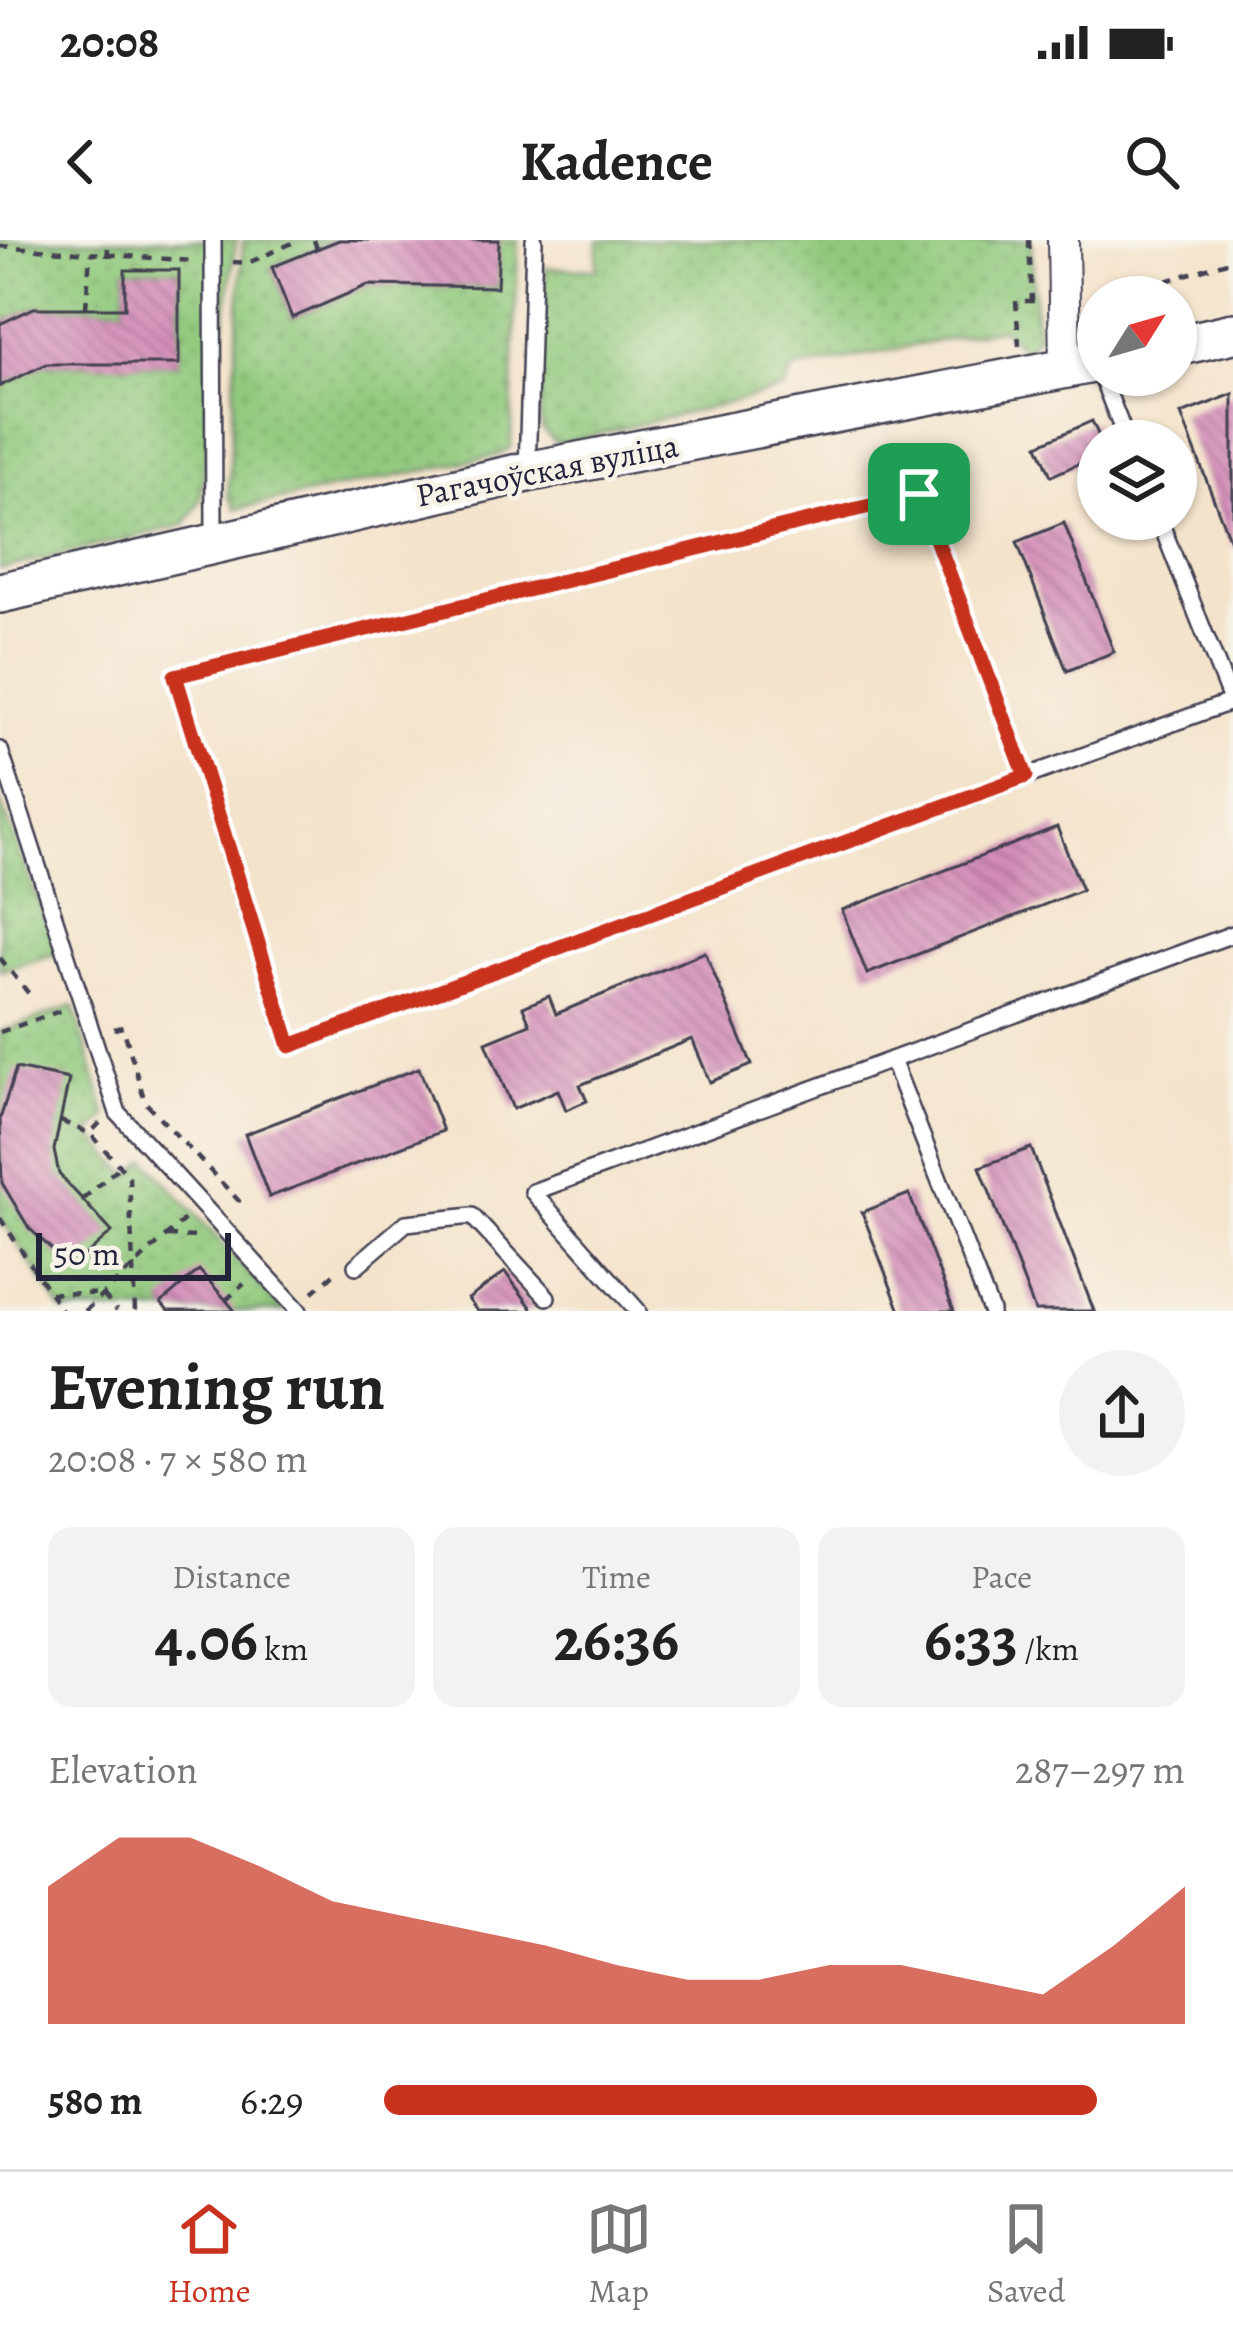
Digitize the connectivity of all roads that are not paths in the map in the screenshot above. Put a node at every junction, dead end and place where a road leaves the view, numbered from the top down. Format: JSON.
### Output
{"nodes":[{"id":1,"x":213,"y":240,"type":"edge"},
{"id":2,"x":534,"y":240,"type":"edge"},
{"id":3,"x":1063,"y":240,"type":"edge"},
{"id":4,"x":1077,"y":312,"type":"edge"},
{"id":5,"x":1233,"y":333,"type":"edge"},
{"id":6,"x":1197,"y":341,"type":"edge"},
{"id":7,"x":1077,"y":369,"type":"edge"},
{"id":8,"x":526,"y":481,"type":"junction"},
{"id":9,"x":1167,"y":540,"type":"edge"},
{"id":10,"x":214,"y":542,"type":"junction"},
{"id":11,"x":0,"y":593,"type":"edge"},
{"id":12,"x":1232,"y":702,"type":"edge"},
{"id":13,"x":0,"y":750,"type":"edge"},
{"id":14,"x":1026,"y":776,"type":"junction"},
{"id":15,"x":1233,"y":934,"type":"edge"},
{"id":16,"x":892,"y":1060,"type":"junction"},
{"id":17,"x":356,"y":1266,"type":"road end"},
{"id":18,"x":547,"y":1297,"type":"dead end"},
{"id":19,"x":301,"y":1306,"type":"edge"},
{"id":20,"x":638,"y":1311,"type":"edge"},
{"id":21,"x":991,"y":1311,"type":"edge"}],
"edges":[{"from":1,"to":10,"type":"lane"},
{"from":2,"to":8,"type":"lane"},
{"from":3,"to":4,"type":"street"},
{"from":5,"to":6,"type":"street"},
{"from":7,"to":8,"type":"street","name":"Рагачоўская вуліца"},
{"from":8,"to":10,"type":"street","name":"Рагачоўская вуліца"},
{"from":9,"to":12,"type":"lane"},
{"from":10,"to":11,"type":"street","name":"Рагачоўская вуліца"},
{"from":12,"to":14,"type":"lane"},
{"from":13,"to":19,"type":"lane"},
{"from":14,"to":14,"type":"lane"},
{"from":15,"to":16,"type":"lane"},
{"from":16,"to":20,"type":"lane"},
{"from":16,"to":21,"type":"lane"},
{"from":17,"to":18,"type":"lane"}]}
